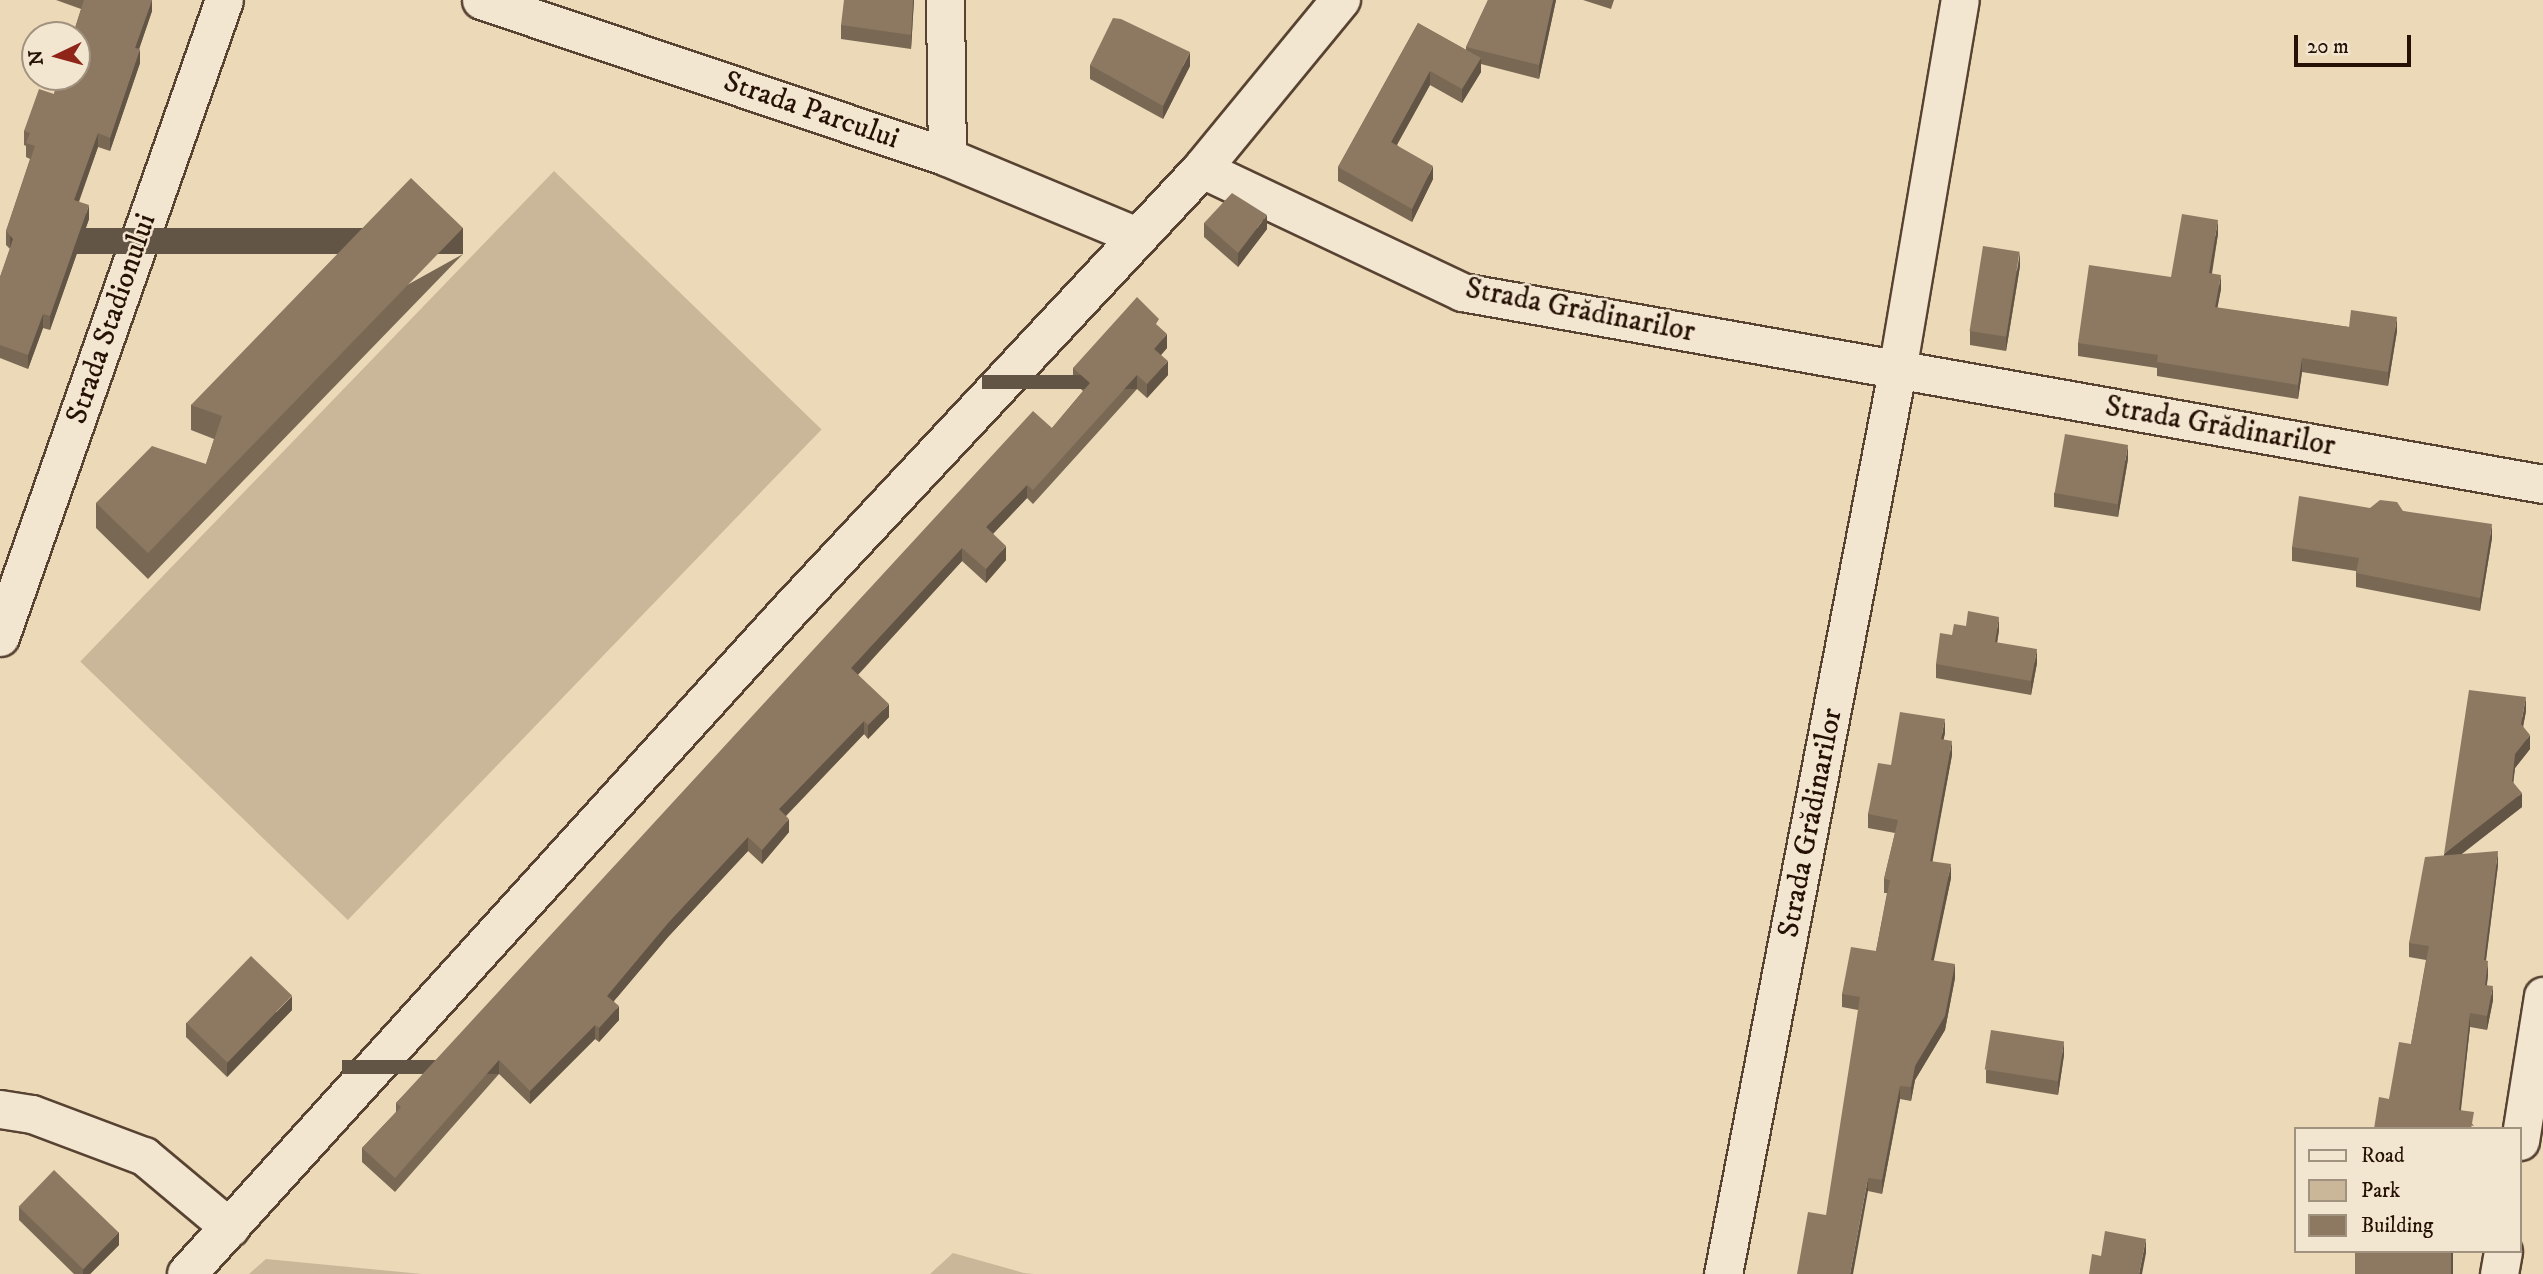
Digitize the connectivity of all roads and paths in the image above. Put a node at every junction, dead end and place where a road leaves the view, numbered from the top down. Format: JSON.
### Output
{"nodes":[{"id":1,"x":224,"y":0,"type":"edge"},
{"id":2,"x":482,"y":0,"type":"edge"},
{"id":3,"x":945,"y":0,"type":"edge"},
{"id":4,"x":1341,"y":0,"type":"edge"},
{"id":5,"x":1960,"y":0,"type":"edge"},
{"id":6,"x":947,"y":157,"type":"junction"},
{"id":7,"x":1202,"y":169,"type":"junction"},
{"id":8,"x":1137,"y":236,"type":"junction"},
{"id":9,"x":1897,"y":371,"type":"junction"},
{"id":10,"x":2543,"y":484,"type":"edge"},
{"id":11,"x":0,"y":638,"type":"edge"},
{"id":12,"x":2543,"y":996,"type":"edge"},
{"id":13,"x":0,"y":1109,"type":"edge"},
{"id":14,"x":2522,"y":1128,"type":"edge"},
{"id":15,"x":230,"y":1228,"type":"junction"},
{"id":16,"x":2503,"y":1253,"type":"edge"},
{"id":17,"x":187,"y":1274,"type":"edge"},
{"id":18,"x":1723,"y":1274,"type":"edge"},
{"id":19,"x":2499,"y":1274,"type":"edge"}],
"edges":[{"from":1,"to":11,"type":"street","name":"Strada Stadionului"},
{"from":2,"to":6,"type":"street","name":"Strada Parcului"},
{"from":3,"to":6,"type":"street"},
{"from":4,"to":7,"type":"main road"},
{"from":5,"to":9,"type":"street","name":"Strada Grădinarilor"},
{"from":6,"to":8,"type":"street","name":"Strada Parcului"},
{"from":7,"to":8,"type":"main road"},
{"from":7,"to":9,"type":"street","name":"Strada Grădinarilor"},
{"from":8,"to":15,"type":"main road"},
{"from":9,"to":10,"type":"street","name":"Strada Grădinarilor"},
{"from":9,"to":18,"type":"street","name":"Strada Grădinarilor"},
{"from":12,"to":14,"type":"street"},
{"from":13,"to":15,"type":"street"},
{"from":15,"to":17,"type":"main road"},
{"from":16,"to":19,"type":"street"}]}
